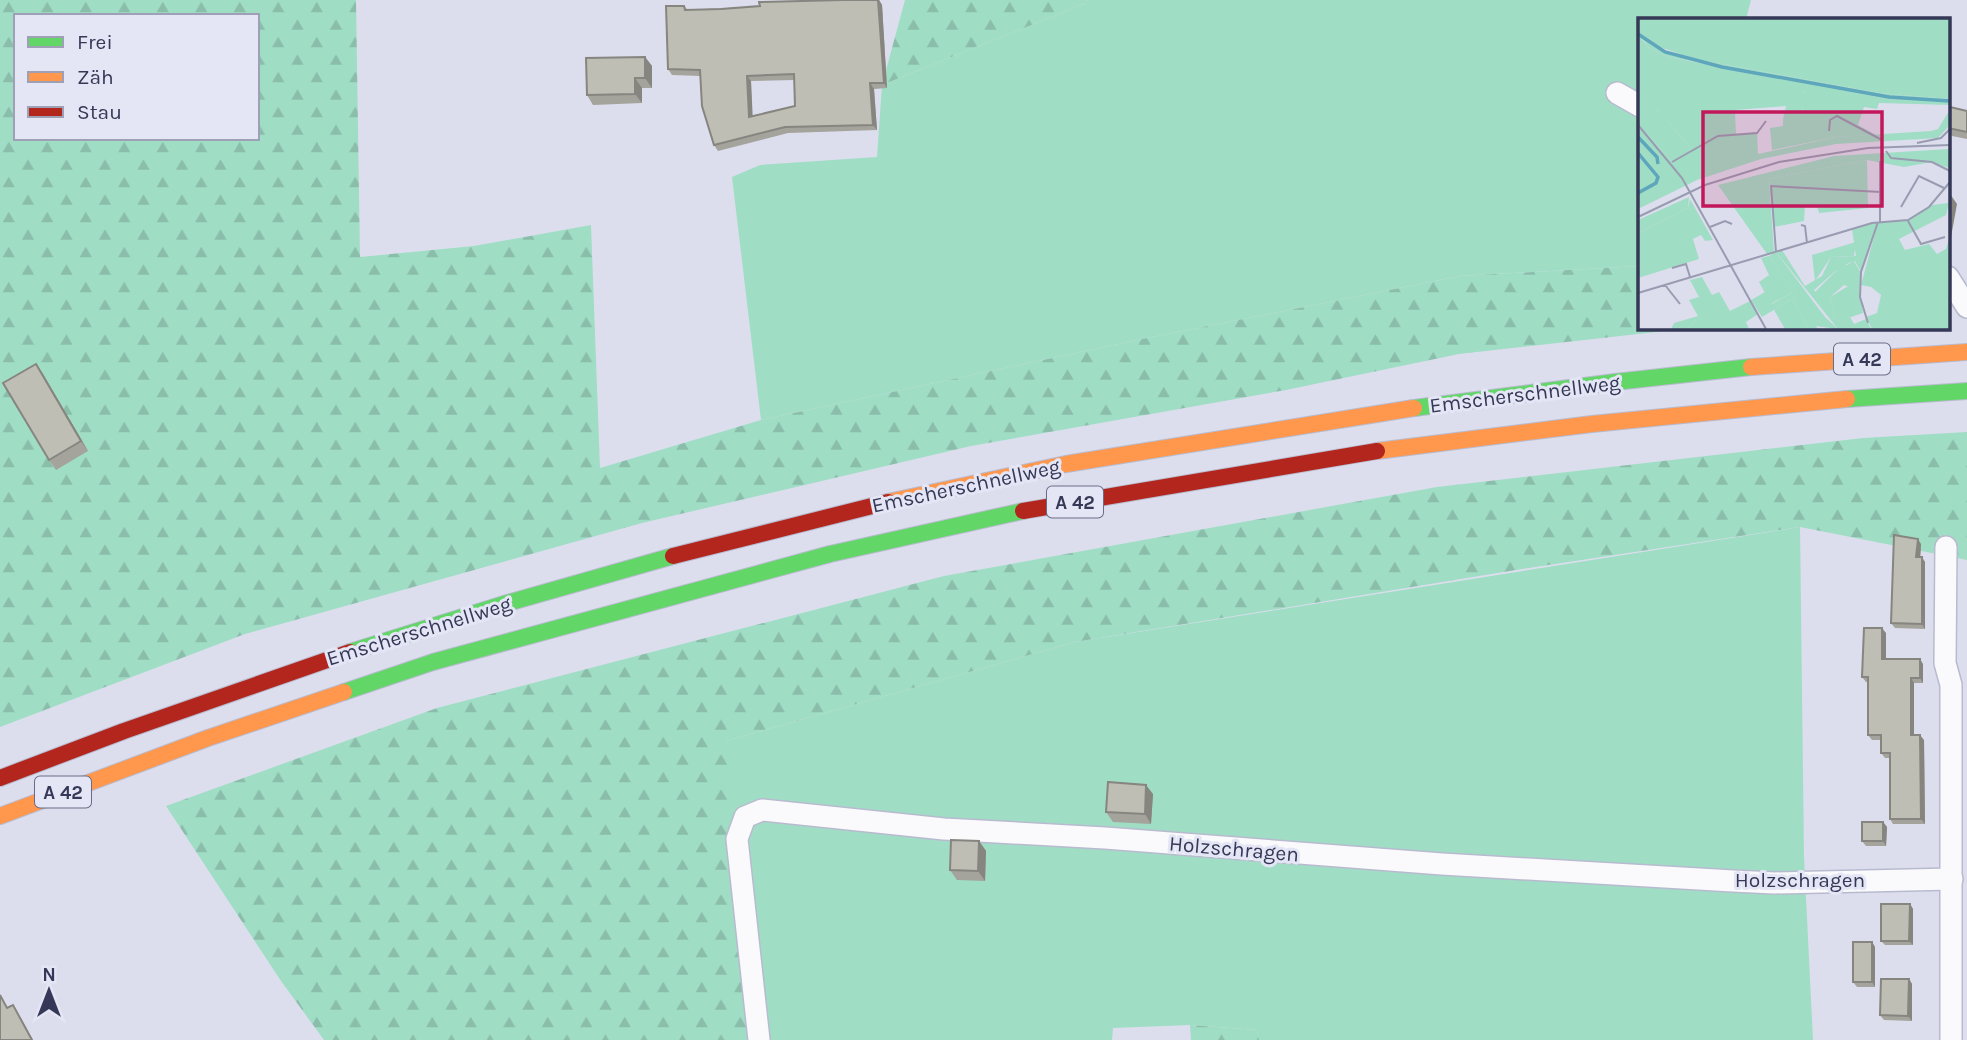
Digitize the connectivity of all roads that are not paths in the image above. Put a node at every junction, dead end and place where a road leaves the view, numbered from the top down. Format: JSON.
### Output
{"nodes":[{"id":1,"x":1616,"y":93,"type":"dead end"},
{"id":2,"x":1638,"y":105,"type":"edge"},
{"id":3,"x":1967,"y":352,"type":"edge"},
{"id":4,"x":1967,"y":391,"type":"edge"},
{"id":5,"x":1946,"y":547,"type":"dead end"},
{"id":6,"x":1959,"y":714,"type":"edge"},
{"id":7,"x":0,"y":778,"type":"edge"},
{"id":8,"x":0,"y":816,"type":"edge"},
{"id":9,"x":1952,"y":880,"type":"junction"},
{"id":10,"x":759,"y":1040,"type":"edge"},
{"id":11,"x":1951,"y":1040,"type":"edge"}],
"edges":[{"from":1,"to":2,"type":"street"},
{"from":3,"to":7,"type":"highway","name":"Emscherschnellweg","number":"A 42"},
{"from":4,"to":8,"type":"highway","name":"Emscherschnellweg","number":"A 42"},
{"from":5,"to":6,"type":"street"},
{"from":6,"to":9,"type":"street"},
{"from":9,"to":10,"type":"street","name":"Holzschragen"},
{"from":9,"to":11,"type":"street"}]}
